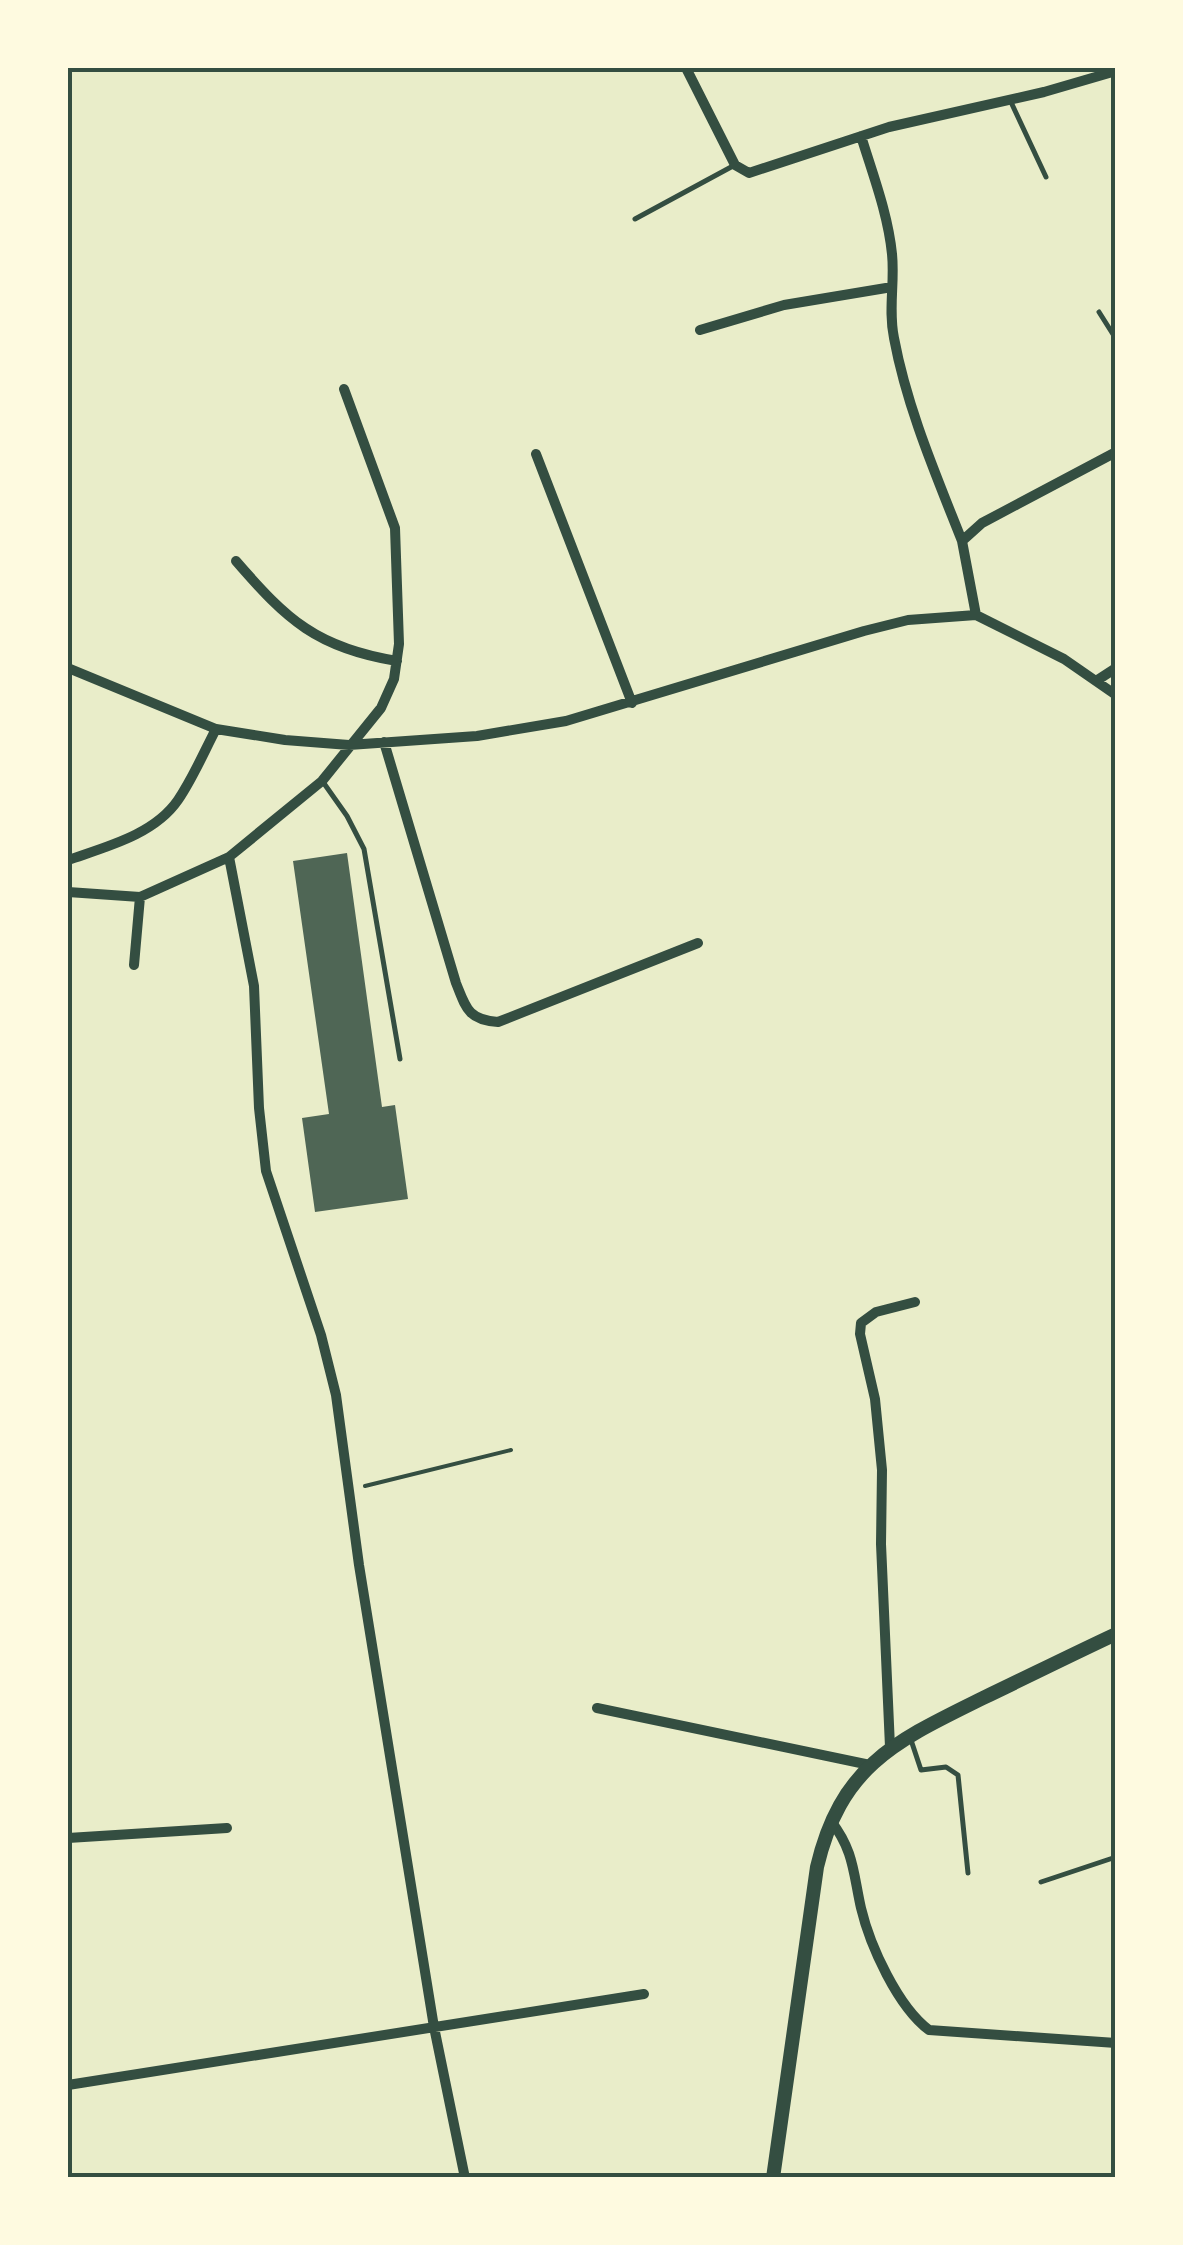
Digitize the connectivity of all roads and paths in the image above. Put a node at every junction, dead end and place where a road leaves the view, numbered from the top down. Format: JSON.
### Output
{"nodes":[{"id":1,"x":686,"y":68,"type":"edge"},
{"id":2,"x":1116,"y":71,"type":"edge"},
{"id":3,"x":1010,"y":100,"type":"junction"},
{"id":4,"x":862,"y":136,"type":"junction"},
{"id":5,"x":735,"y":165,"type":"junction"},
{"id":6,"x":1046,"y":177,"type":"dead end"},
{"id":7,"x":635,"y":219,"type":"dead end"},
{"id":8,"x":892,"y":288,"type":"junction"},
{"id":9,"x":1099,"y":312,"type":"dead end"},
{"id":10,"x":700,"y":330,"type":"dead end"},
{"id":11,"x":1116,"y":339,"type":"edge"},
{"id":12,"x":344,"y":389,"type":"dead end"},
{"id":13,"x":1116,"y":452,"type":"edge"},
{"id":14,"x":536,"y":454,"type":"dead end"},
{"id":15,"x":962,"y":540,"type":"junction"},
{"id":16,"x":236,"y":561,"type":"dead end"},
{"id":17,"x":976,"y":614,"type":"junction"},
{"id":18,"x":397,"y":661,"type":"junction"},
{"id":19,"x":68,"y":668,"type":"edge"},
{"id":20,"x":1116,"y":668,"type":"edge"},
{"id":21,"x":1096,"y":681,"type":"junction"},
{"id":22,"x":1116,"y":695,"type":"edge"},
{"id":23,"x":632,"y":704,"type":"junction"},
{"id":24,"x":216,"y":730,"type":"junction"},
{"id":25,"x":384,"y":742,"type":"junction"},
{"id":26,"x":348,"y":745,"type":"junction"},
{"id":27,"x":322,"y":781,"type":"junction"},
{"id":28,"x":230,"y":857,"type":"junction"},
{"id":29,"x":68,"y":860,"type":"edge"},
{"id":30,"x":68,"y":892,"type":"edge"},
{"id":31,"x":140,"y":896,"type":"junction"},
{"id":32,"x":698,"y":944,"type":"dead end"},
{"id":33,"x":134,"y":966,"type":"dead end"},
{"id":34,"x":400,"y":1060,"type":"dead end"},
{"id":35,"x":915,"y":1302,"type":"dead end"},
{"id":36,"x":511,"y":1450,"type":"dead end"},
{"id":37,"x":348,"y":1490,"type":"junction"},
{"id":38,"x":1116,"y":1634,"type":"edge"},
{"id":39,"x":597,"y":1708,"type":"dead end"},
{"id":40,"x":910,"y":1734,"type":"junction"},
{"id":41,"x":890,"y":1747,"type":"junction"},
{"id":42,"x":870,"y":1765,"type":"junction"},
{"id":43,"x":831,"y":1820,"type":"junction"},
{"id":44,"x":227,"y":1828,"type":"dead end"},
{"id":45,"x":68,"y":1838,"type":"edge"},
{"id":46,"x":1116,"y":1857,"type":"edge"},
{"id":47,"x":968,"y":1873,"type":"dead end"},
{"id":48,"x":1041,"y":1882,"type":"dead end"},
{"id":49,"x":644,"y":1994,"type":"dead end"},
{"id":50,"x":434,"y":2028,"type":"junction"},
{"id":51,"x":1116,"y":2043,"type":"edge"},
{"id":52,"x":68,"y":2085,"type":"edge"},
{"id":53,"x":771,"y":2177,"type":"edge"},
{"id":54,"x":465,"y":2178,"type":"edge"}],
"edges":[{"from":1,"to":5,"type":"street"},
{"from":2,"to":3,"type":"street"},
{"from":3,"to":4,"type":"street"},
{"from":3,"to":6,"type":"lane"},
{"from":4,"to":5,"type":"street"},
{"from":4,"to":8,"type":"street"},
{"from":5,"to":7,"type":"lane"},
{"from":8,"to":10,"type":"street"},
{"from":8,"to":15,"type":"street"},
{"from":9,"to":11,"type":"lane"},
{"from":12,"to":18,"type":"street"},
{"from":13,"to":15,"type":"street"},
{"from":14,"to":23,"type":"street"},
{"from":15,"to":17,"type":"street"},
{"from":16,"to":18,"type":"street"},
{"from":17,"to":21,"type":"street"},
{"from":17,"to":23,"type":"street"},
{"from":18,"to":26,"type":"street"},
{"from":19,"to":24,"type":"street"},
{"from":20,"to":21,"type":"street"},
{"from":21,"to":22,"type":"street"},
{"from":23,"to":25,"type":"street"},
{"from":24,"to":26,"type":"street"},
{"from":24,"to":29,"type":"street"},
{"from":25,"to":26,"type":"street"},
{"from":25,"to":32,"type":"street"},
{"from":26,"to":27,"type":"street"},
{"from":27,"to":28,"type":"street"},
{"from":27,"to":34,"type":"lane"},
{"from":28,"to":31,"type":"street"},
{"from":28,"to":37,"type":"street"},
{"from":30,"to":31,"type":"street"},
{"from":31,"to":33,"type":"street"},
{"from":35,"to":41,"type":"street"},
{"from":36,"to":37,"type":"path"},
{"from":37,"to":50,"type":"street"},
{"from":38,"to":40,"type":"main road"},
{"from":39,"to":42,"type":"street"},
{"from":40,"to":41,"type":"main road"},
{"from":40,"to":47,"type":"lane"},
{"from":41,"to":42,"type":"main road"},
{"from":42,"to":43,"type":"main road"},
{"from":43,"to":51,"type":"street"},
{"from":43,"to":53,"type":"main road"},
{"from":44,"to":45,"type":"street"},
{"from":46,"to":48,"type":"lane"},
{"from":49,"to":50,"type":"street"},
{"from":50,"to":52,"type":"street"},
{"from":50,"to":54,"type":"street"}]}
